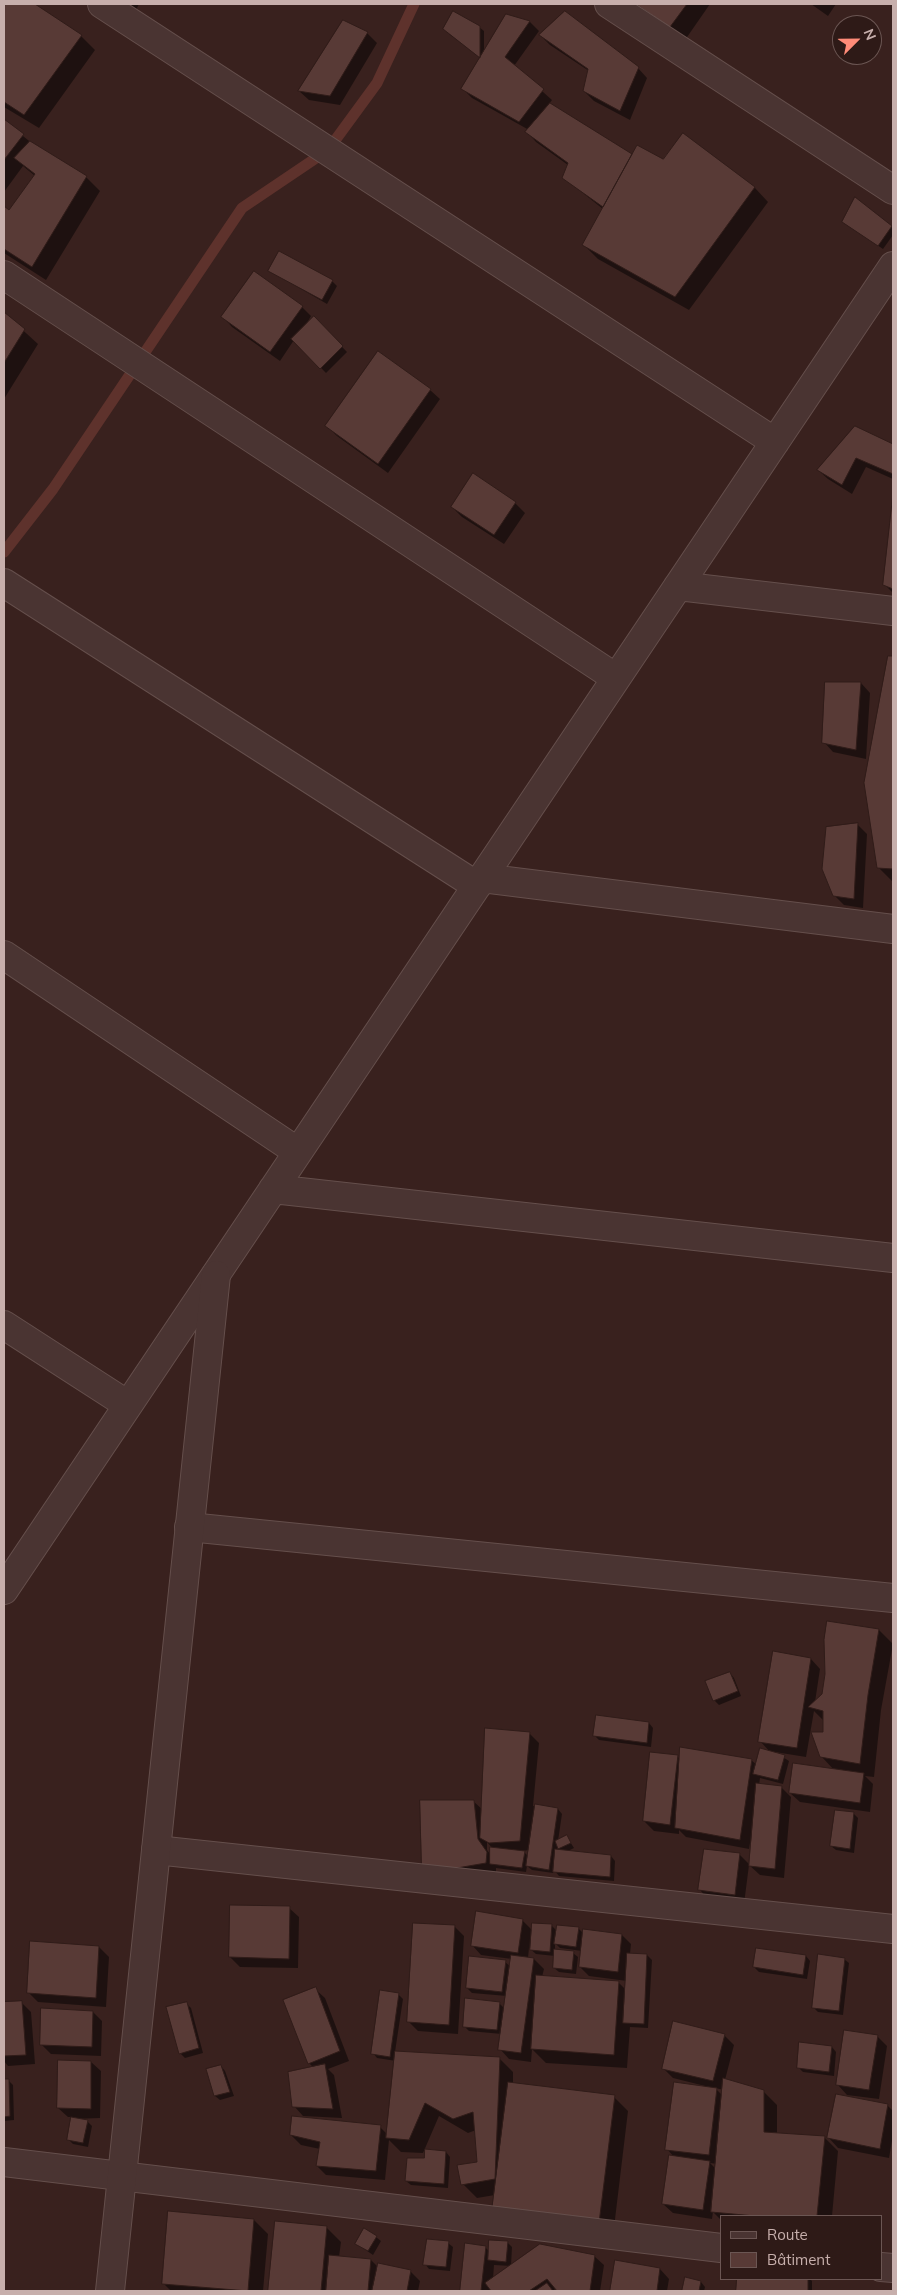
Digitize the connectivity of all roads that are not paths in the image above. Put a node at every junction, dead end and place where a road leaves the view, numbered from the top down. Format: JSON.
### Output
{"nodes":[{"id":1,"x":102,"y":4,"type":"edge"},
{"id":2,"x":609,"y":4,"type":"edge"},
{"id":3,"x":893,"y":190,"type":"edge"},
{"id":4,"x":892,"y":271,"type":"edge"},
{"id":5,"x":4,"y":275,"type":"edge"},
{"id":6,"x":775,"y":442,"type":"junction"},
{"id":7,"x":4,"y":583,"type":"edge"},
{"id":8,"x":678,"y":586,"type":"junction"},
{"id":9,"x":893,"y":611,"type":"edge"},
{"id":10,"x":616,"y":678,"type":"junction"},
{"id":11,"x":479,"y":882,"type":"junction"},
{"id":12,"x":893,"y":929,"type":"edge"},
{"id":13,"x":4,"y":955,"type":"edge"},
{"id":14,"x":298,"y":1152,"type":"junction"},
{"id":15,"x":273,"y":1189,"type":"junction"},
{"id":16,"x":893,"y":1258,"type":"edge"},
{"id":17,"x":216,"y":1275,"type":"junction"},
{"id":18,"x":4,"y":1325,"type":"edge"},
{"id":19,"x":128,"y":1406,"type":"junction"},
{"id":20,"x":189,"y":1527,"type":"junction"},
{"id":21,"x":4,"y":1590,"type":"edge"},
{"id":22,"x":893,"y":1598,"type":"edge"},
{"id":23,"x":156,"y":1850,"type":"junction"},
{"id":24,"x":893,"y":1929,"type":"edge"},
{"id":25,"x":4,"y":2162,"type":"edge"},
{"id":26,"x":122,"y":2176,"type":"junction"},
{"id":27,"x":720,"y":2248,"type":"edge"},
{"id":28,"x":110,"y":2291,"type":"edge"}],
"edges":[{"from":1,"to":6,"type":"street"},
{"from":2,"to":3,"type":"street"},
{"from":4,"to":6,"type":"street"},
{"from":5,"to":10,"type":"street"},
{"from":6,"to":8,"type":"street"},
{"from":7,"to":11,"type":"street"},
{"from":8,"to":9,"type":"street"},
{"from":8,"to":10,"type":"street"},
{"from":10,"to":11,"type":"street"},
{"from":11,"to":12,"type":"street"},
{"from":11,"to":14,"type":"street"},
{"from":13,"to":14,"type":"street"},
{"from":14,"to":15,"type":"street"},
{"from":15,"to":16,"type":"street"},
{"from":15,"to":17,"type":"street"},
{"from":17,"to":19,"type":"street"},
{"from":17,"to":20,"type":"street"},
{"from":18,"to":19,"type":"street"},
{"from":19,"to":21,"type":"street"},
{"from":20,"to":22,"type":"street"},
{"from":20,"to":23,"type":"street"},
{"from":23,"to":24,"type":"street"},
{"from":23,"to":26,"type":"street"},
{"from":25,"to":26,"type":"street"},
{"from":26,"to":27,"type":"street"},
{"from":26,"to":28,"type":"street"}]}
